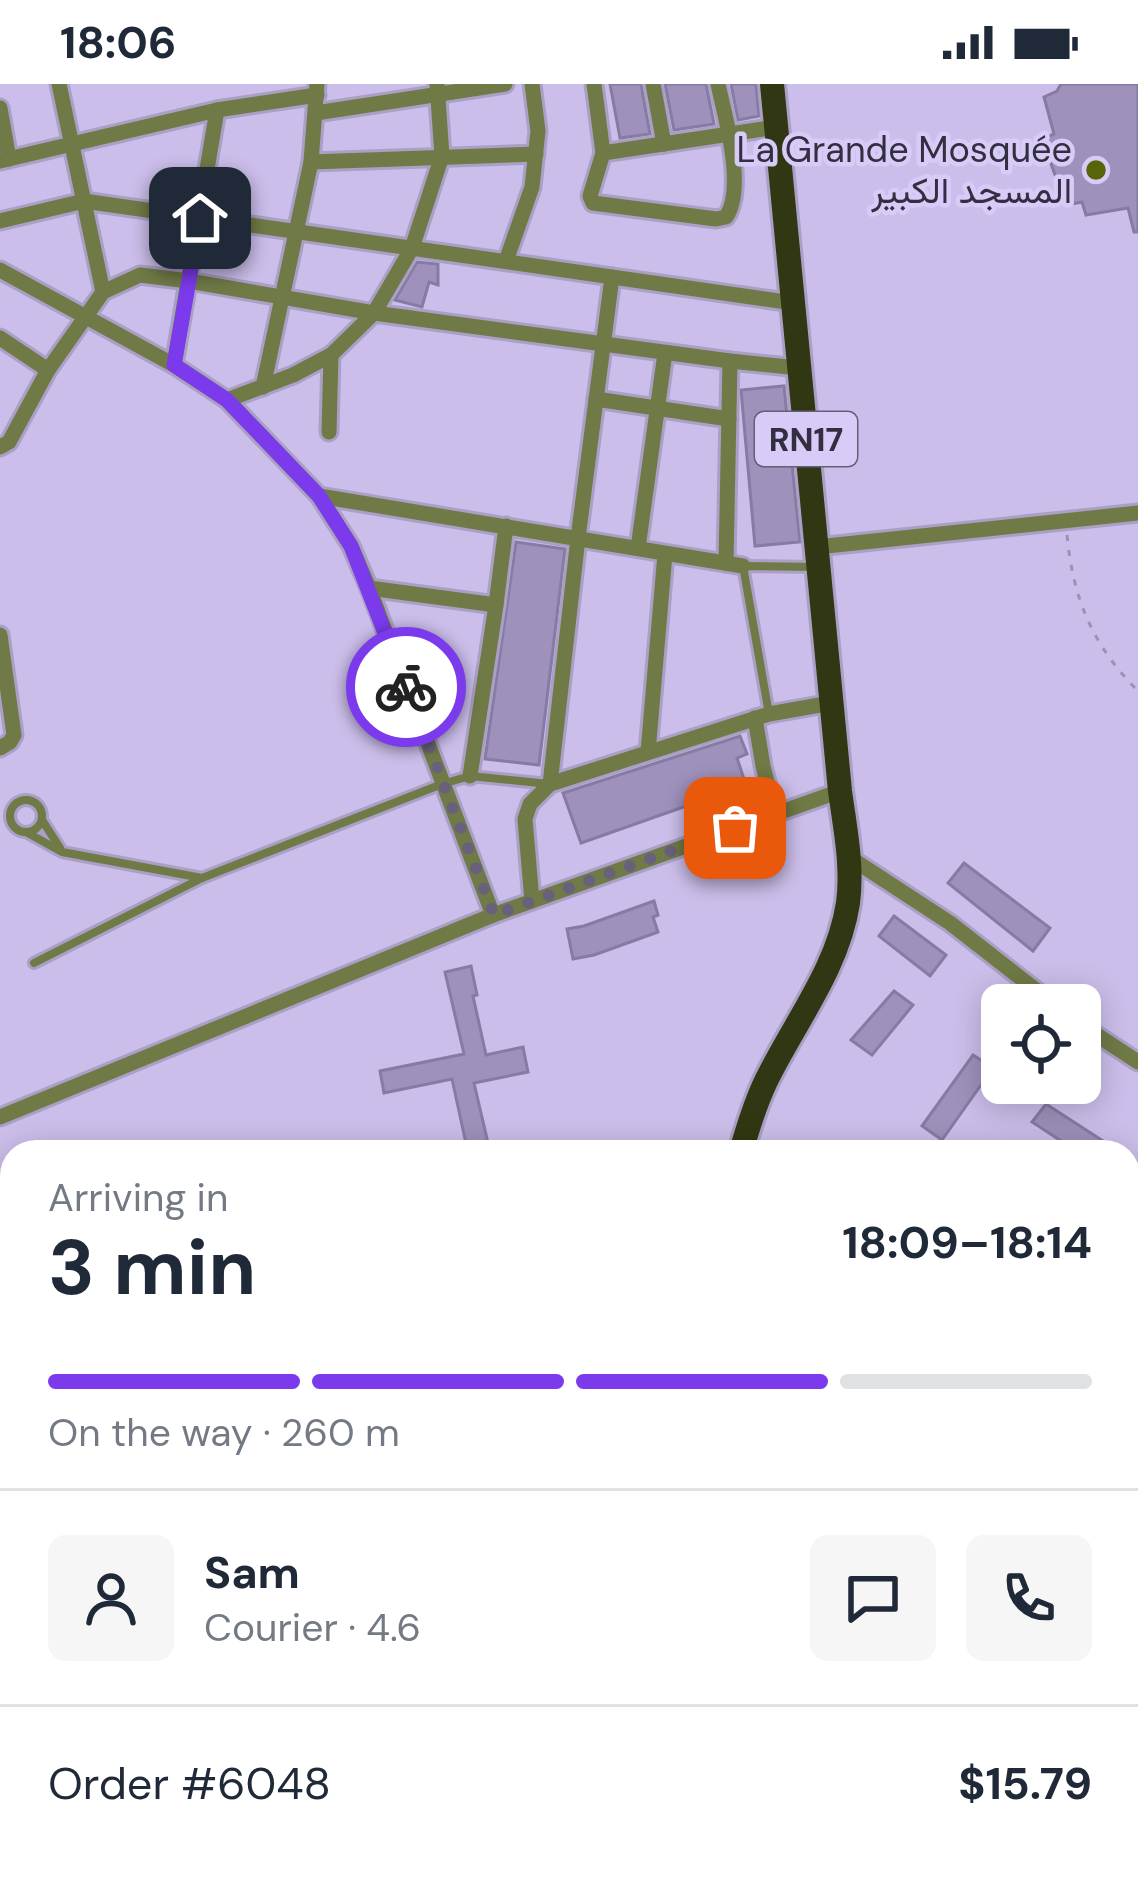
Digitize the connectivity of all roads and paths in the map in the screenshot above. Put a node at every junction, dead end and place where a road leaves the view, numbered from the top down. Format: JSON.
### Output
{"nodes":[{"id":1,"x":59,"y":84,"type":"edge"},
{"id":2,"x":505,"y":84,"type":"edge"},
{"id":3,"x":532,"y":84,"type":"edge"},
{"id":4,"x":594,"y":84,"type":"edge"},
{"id":5,"x":653,"y":84,"type":"edge"},
{"id":6,"x":718,"y":84,"type":"edge"},
{"id":7,"x":772,"y":84,"type":"edge"},
{"id":8,"x":317,"y":90,"type":"edge"},
{"id":9,"x":438,"y":90,"type":"edge"},
{"id":10,"x":0,"y":108,"type":"edge"},
{"id":11,"x":217,"y":110,"type":"junction"},
{"id":12,"x":316,"y":113,"type":"junction"},
{"id":13,"x":776,"y":127,"type":"junction"},
{"id":14,"x":729,"y":133,"type":"junction"},
{"id":15,"x":72,"y":144,"type":"junction"},
{"id":16,"x":664,"y":144,"type":"junction"},
{"id":17,"x":603,"y":153,"type":"junction"},
{"id":18,"x":536,"y":154,"type":"junction"},
{"id":19,"x":442,"y":156,"type":"junction"},
{"id":20,"x":4,"y":160,"type":"edge"},
{"id":21,"x":311,"y":162,"type":"junction"},
{"id":22,"x":84,"y":201,"type":"junction"},
{"id":23,"x":200,"y":218,"type":"junction"},
{"id":24,"x":0,"y":221,"type":"edge"},
{"id":25,"x":295,"y":231,"type":"junction"},
{"id":26,"x":412,"y":248,"type":"junction"},
{"id":27,"x":506,"y":262,"type":"junction"},
{"id":28,"x":0,"y":270,"type":"edge"},
{"id":29,"x":612,"y":277,"type":"junction"},
{"id":30,"x":189,"y":281,"type":"junction"},
{"id":31,"x":103,"y":292,"type":"junction"},
{"id":32,"x":282,"y":298,"type":"junction"},
{"id":33,"x":793,"y":303,"type":"junction"},
{"id":34,"x":374,"y":313,"type":"junction"},
{"id":35,"x":84,"y":315,"type":"junction"},
{"id":36,"x":0,"y":338,"type":"edge"},
{"id":37,"x":604,"y":344,"type":"junction"},
{"id":38,"x":665,"y":353,"type":"junction"},
{"id":39,"x":331,"y":355,"type":"junction"},
{"id":40,"x":730,"y":362,"type":"junction"},
{"id":41,"x":174,"y":365,"type":"junction"},
{"id":42,"x":799,"y":368,"type":"junction"},
{"id":43,"x":48,"y":370,"type":"junction"},
{"id":44,"x":263,"y":387,"type":"junction"},
{"id":45,"x":227,"y":400,"type":"junction"},
{"id":46,"x":596,"y":400,"type":"junction"},
{"id":47,"x":658,"y":409,"type":"junction"},
{"id":48,"x":729,"y":419,"type":"junction"},
{"id":49,"x":329,"y":432,"type":"dead end"},
{"id":50,"x":0,"y":447,"type":"edge"},
{"id":51,"x":319,"y":496,"type":"junction"},
{"id":52,"x":1138,"y":513,"type":"edge"},
{"id":53,"x":1066,"y":521,"type":"junction"},
{"id":54,"x":506,"y":526,"type":"junction"},
{"id":55,"x":578,"y":538,"type":"junction"},
{"id":56,"x":638,"y":548,"type":"junction"},
{"id":57,"x":665,"y":554,"type":"junction"},
{"id":58,"x":818,"y":557,"type":"junction"},
{"id":59,"x":735,"y":564,"type":"junction"},
{"id":60,"x":369,"y":588,"type":"junction"},
{"id":61,"x":496,"y":605,"type":"junction"},
{"id":62,"x":0,"y":635,"type":"edge"},
{"id":63,"x":1,"y":646,"type":"edge"},
{"id":64,"x":1138,"y":691,"type":"edge"},
{"id":65,"x":831,"y":703,"type":"junction"},
{"id":66,"x":762,"y":716,"type":"junction"},
{"id":67,"x":0,"y":748,"type":"edge"},
{"id":68,"x":648,"y":752,"type":"junction"},
{"id":69,"x":470,"y":776,"type":"junction"},
{"id":70,"x":442,"y":784,"type":"junction"},
{"id":71,"x":550,"y":784,"type":"junction"},
{"id":72,"x":839,"y":791,"type":"junction"},
{"id":73,"x":776,"y":814,"type":"junction"},
{"id":74,"x":42,"y":819,"type":"junction"},
{"id":75,"x":26,"y":832,"type":"junction"},
{"id":76,"x":62,"y":852,"type":"junction"},
{"id":77,"x":849,"y":856,"type":"junction"},
{"id":78,"x":202,"y":878,"type":"junction"},
{"id":79,"x":532,"y":902,"type":"junction"},
{"id":80,"x":494,"y":915,"type":"junction"},
{"id":81,"x":34,"y":963,"type":"dead end"},
{"id":82,"x":1028,"y":984,"type":"edge"},
{"id":83,"x":1101,"y":1038,"type":"edge"},
{"id":84,"x":1138,"y":1062,"type":"edge"},
{"id":85,"x":0,"y":1117,"type":"edge"},
{"id":86,"x":744,"y":1140,"type":"edge"}],
"edges":[{"from":1,"to":15,"type":"street"},
{"from":2,"to":9,"type":"street"},
{"from":3,"to":18,"type":"street"},
{"from":4,"to":17,"type":"street"},
{"from":5,"to":16,"type":"street"},
{"from":6,"to":14,"type":"street"},
{"from":7,"to":13,"type":"main road","number":"RN17"},
{"from":8,"to":11,"type":"street"},
{"from":8,"to":12,"type":"street"},
{"from":9,"to":12,"type":"street"},
{"from":9,"to":19,"type":"street"},
{"from":10,"to":20,"type":"street"},
{"from":11,"to":15,"type":"street"},
{"from":11,"to":23,"type":"street"},
{"from":12,"to":21,"type":"street"},
{"from":13,"to":14,"type":"street"},
{"from":13,"to":33,"type":"main road","number":"RN17"},
{"from":14,"to":16,"type":"street"},
{"from":14,"to":17,"type":"street"},
{"from":15,"to":20,"type":"street"},
{"from":15,"to":22,"type":"street"},
{"from":16,"to":17,"type":"street"},
{"from":18,"to":19,"type":"street"},
{"from":18,"to":27,"type":"street"},
{"from":19,"to":21,"type":"street"},
{"from":19,"to":26,"type":"street"},
{"from":21,"to":25,"type":"street"},
{"from":22,"to":23,"type":"street"},
{"from":22,"to":24,"type":"street"},
{"from":22,"to":31,"type":"street"},
{"from":23,"to":25,"type":"street"},
{"from":23,"to":30,"type":"street"},
{"from":25,"to":26,"type":"street"},
{"from":25,"to":32,"type":"street"},
{"from":26,"to":27,"type":"street"},
{"from":26,"to":34,"type":"street"},
{"from":27,"to":29,"type":"street"},
{"from":28,"to":35,"type":"street"},
{"from":29,"to":33,"type":"street"},
{"from":29,"to":37,"type":"street"},
{"from":30,"to":31,"type":"street"},
{"from":30,"to":32,"type":"street"},
{"from":30,"to":41,"type":"street"},
{"from":31,"to":35,"type":"street"},
{"from":32,"to":34,"type":"street"},
{"from":32,"to":44,"type":"street"},
{"from":33,"to":42,"type":"main road","number":"RN17"},
{"from":34,"to":37,"type":"street"},
{"from":34,"to":39,"type":"street"},
{"from":35,"to":41,"type":"street"},
{"from":35,"to":43,"type":"street"},
{"from":36,"to":43,"type":"street"},
{"from":37,"to":38,"type":"street"},
{"from":37,"to":46,"type":"street"},
{"from":38,"to":40,"type":"street"},
{"from":38,"to":47,"type":"street"},
{"from":39,"to":44,"type":"street"},
{"from":39,"to":49,"type":"street"},
{"from":40,"to":42,"type":"street"},
{"from":40,"to":48,"type":"street"},
{"from":41,"to":45,"type":"street"},
{"from":42,"to":58,"type":"main road","number":"RN17"},
{"from":43,"to":50,"type":"street"},
{"from":44,"to":45,"type":"street"},
{"from":45,"to":51,"type":"street"},
{"from":46,"to":47,"type":"street"},
{"from":46,"to":55,"type":"street"},
{"from":47,"to":48,"type":"street"},
{"from":47,"to":56,"type":"street"},
{"from":48,"to":59,"type":"street"},
{"from":51,"to":54,"type":"street"},
{"from":51,"to":60,"type":"street"},
{"from":52,"to":53,"type":"street"},
{"from":53,"to":58,"type":"street"},
{"from":53,"to":64,"type":"path"},
{"from":54,"to":55,"type":"street"},
{"from":54,"to":61,"type":"street"},
{"from":55,"to":56,"type":"street"},
{"from":55,"to":71,"type":"street"},
{"from":56,"to":57,"type":"street"},
{"from":57,"to":59,"type":"street"},
{"from":57,"to":68,"type":"street"},
{"from":58,"to":59,"type":"lane"},
{"from":58,"to":65,"type":"main road","number":"RN17"},
{"from":59,"to":66,"type":"lane"},
{"from":60,"to":61,"type":"street"},
{"from":60,"to":70,"type":"street"},
{"from":61,"to":69,"type":"street"},
{"from":62,"to":63,"type":"street"},
{"from":63,"to":67,"type":"street"},
{"from":65,"to":66,"type":"street"},
{"from":65,"to":72,"type":"main road","number":"RN17"},
{"from":66,"to":68,"type":"street"},
{"from":66,"to":73,"type":"street"},
{"from":68,"to":71,"type":"street"},
{"from":69,"to":70,"type":"lane"},
{"from":69,"to":71,"type":"lane"},
{"from":70,"to":78,"type":"lane"},
{"from":70,"to":80,"type":"street"},
{"from":71,"to":79,"type":"street"},
{"from":72,"to":73,"type":"street"},
{"from":72,"to":77,"type":"main road","number":"RN17"},
{"from":73,"to":79,"type":"street"},
{"from":74,"to":75,"type":"lane"},
{"from":74,"to":75,"type":"lane"},
{"from":74,"to":76,"type":"lane"},
{"from":75,"to":76,"type":"lane"},
{"from":76,"to":78,"type":"lane"},
{"from":77,"to":82,"type":"street"},
{"from":77,"to":86,"type":"main road","number":"RN17"},
{"from":78,"to":81,"type":"lane"},
{"from":79,"to":80,"type":"street"},
{"from":80,"to":85,"type":"street"},
{"from":83,"to":84,"type":"street"}]}
